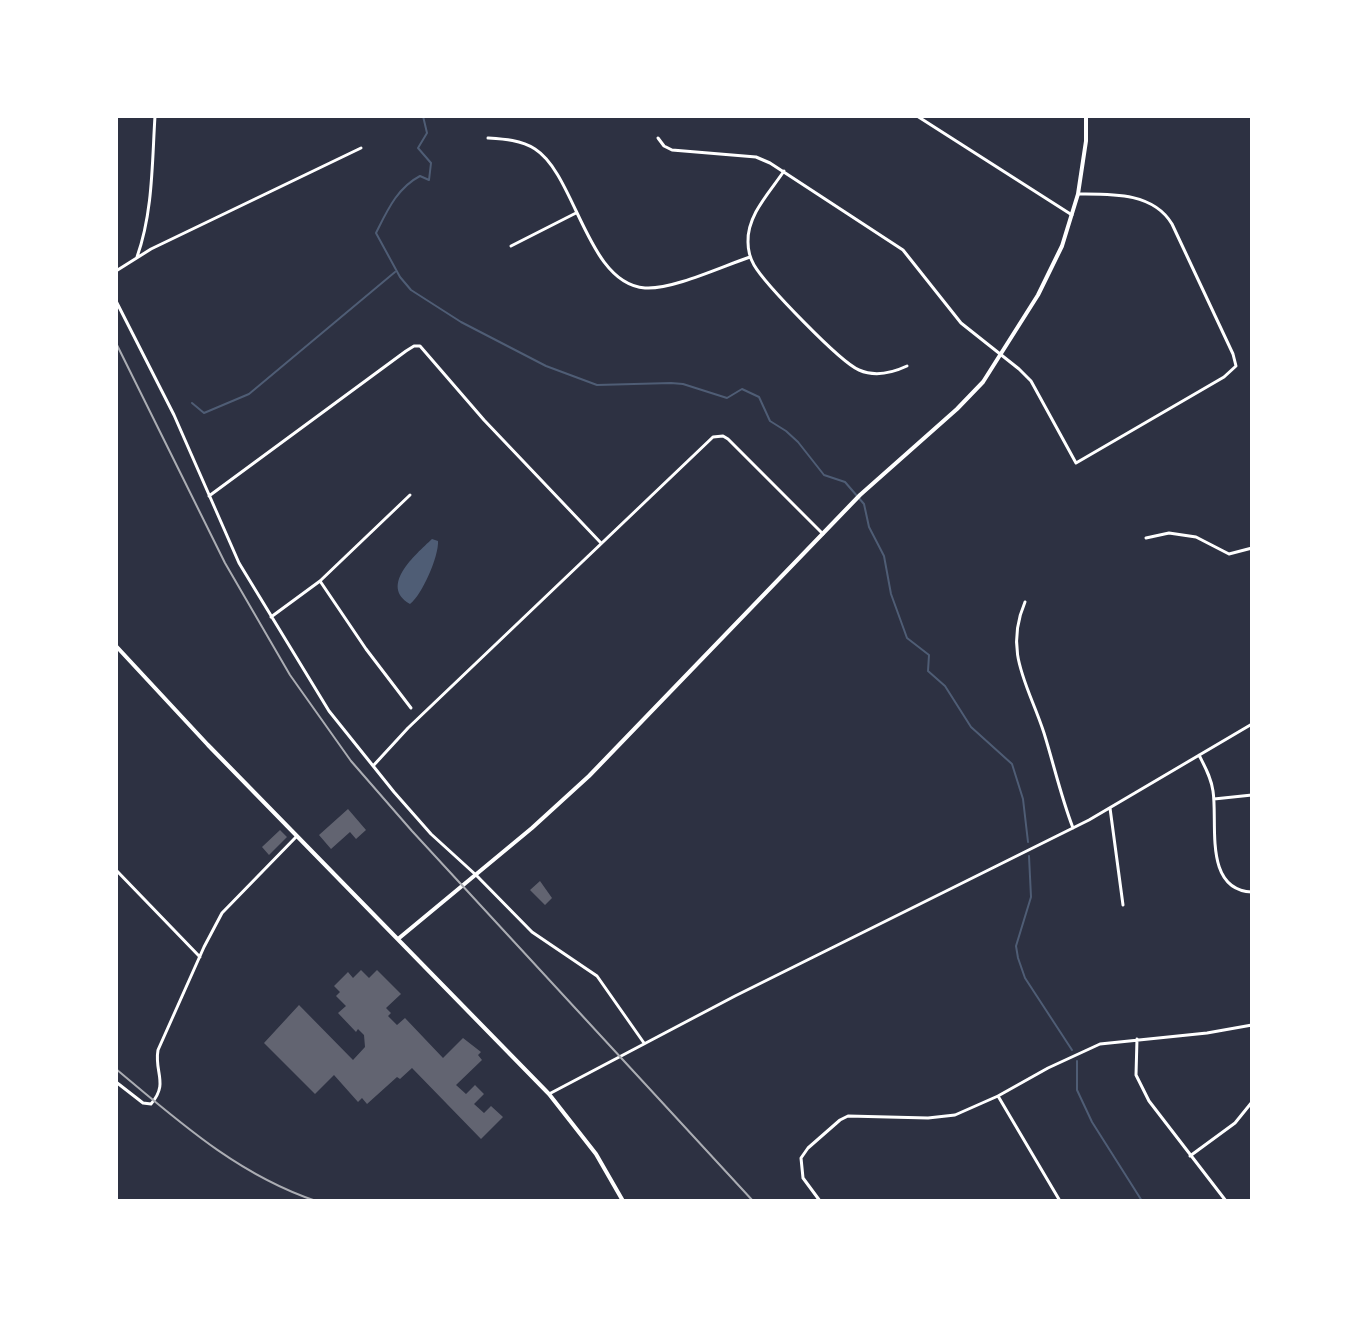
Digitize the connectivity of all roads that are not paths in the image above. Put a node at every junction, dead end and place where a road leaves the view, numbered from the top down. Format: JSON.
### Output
{"nodes":[{"id":1,"x":155,"y":116,"type":"edge"},
{"id":2,"x":917,"y":116,"type":"edge"},
{"id":3,"x":1086,"y":116,"type":"edge"},
{"id":4,"x":488,"y":138,"type":"dead end"},
{"id":5,"x":658,"y":138,"type":"dead end"},
{"id":6,"x":361,"y":148,"type":"dead end"},
{"id":7,"x":784,"y":171,"type":"junction"},
{"id":8,"x":1078,"y":194,"type":"junction"},
{"id":9,"x":576,"y":213,"type":"junction"},
{"id":10,"x":1072,"y":215,"type":"junction"},
{"id":11,"x":511,"y":246,"type":"dead end"},
{"id":12,"x":137,"y":257,"type":"junction"},
{"id":13,"x":750,"y":257,"type":"junction"},
{"id":14,"x":116,"y":271,"type":"edge"},
{"id":15,"x":116,"y":301,"type":"edge"},
{"id":16,"x":1002,"y":355,"type":"junction"},
{"id":17,"x":907,"y":366,"type":"dead end"},
{"id":18,"x":410,"y":495,"type":"dead end"},
{"id":19,"x":209,"y":496,"type":"junction"},
{"id":20,"x":823,"y":534,"type":"junction"},
{"id":21,"x":1146,"y":538,"type":"dead end"},
{"id":22,"x":601,"y":543,"type":"junction"},
{"id":23,"x":1252,"y":548,"type":"edge"},
{"id":24,"x":320,"y":581,"type":"junction"},
{"id":25,"x":1025,"y":602,"type":"dead end"},
{"id":26,"x":271,"y":617,"type":"junction"},
{"id":27,"x":116,"y":646,"type":"edge"},
{"id":28,"x":411,"y":708,"type":"dead end"},
{"id":29,"x":1252,"y":724,"type":"edge"},
{"id":30,"x":1199,"y":755,"type":"junction"},
{"id":31,"x":373,"y":766,"type":"junction"},
{"id":32,"x":1252,"y":795,"type":"edge"},
{"id":33,"x":1214,"y":799,"type":"junction"},
{"id":34,"x":1110,"y":808,"type":"junction"},
{"id":35,"x":1073,"y":828,"type":"junction"},
{"id":36,"x":297,"y":836,"type":"junction"},
{"id":37,"x":116,"y":870,"type":"edge"},
{"id":38,"x":476,"y":875,"type":"junction"},
{"id":39,"x":1252,"y":892,"type":"edge"},
{"id":40,"x":1123,"y":905,"type":"dead end"},
{"id":41,"x":398,"y":939,"type":"junction"},
{"id":42,"x":200,"y":957,"type":"junction"},
{"id":43,"x":1252,"y":1025,"type":"edge"},
{"id":44,"x":1137,"y":1039,"type":"junction"},
{"id":45,"x":644,"y":1043,"type":"junction"},
{"id":46,"x":116,"y":1082,"type":"edge"},
{"id":47,"x":549,"y":1094,"type":"junction"},
{"id":48,"x":998,"y":1096,"type":"junction"},
{"id":49,"x":1252,"y":1102,"type":"edge"},
{"id":50,"x":1190,"y":1156,"type":"junction"},
{"id":51,"x":623,"y":1201,"type":"edge"},
{"id":52,"x":820,"y":1201,"type":"edge"},
{"id":53,"x":1060,"y":1201,"type":"edge"},
{"id":54,"x":1226,"y":1201,"type":"edge"}],
"edges":[{"from":1,"to":12,"type":"street"},
{"from":2,"to":10,"type":"street"},
{"from":3,"to":8,"type":"street"},
{"from":4,"to":9,"type":"street"},
{"from":5,"to":7,"type":"street"},
{"from":6,"to":12,"type":"street"},
{"from":7,"to":13,"type":"street"},
{"from":7,"to":16,"type":"street"},
{"from":8,"to":10,"type":"street"},
{"from":8,"to":16,"type":"street"},
{"from":9,"to":11,"type":"street"},
{"from":9,"to":13,"type":"street"},
{"from":10,"to":16,"type":"street"},
{"from":12,"to":14,"type":"street"},
{"from":13,"to":17,"type":"street"},
{"from":15,"to":19,"type":"street"},
{"from":16,"to":20,"type":"street"},
{"from":18,"to":24,"type":"street"},
{"from":19,"to":22,"type":"street"},
{"from":19,"to":26,"type":"street"},
{"from":20,"to":22,"type":"street"},
{"from":20,"to":38,"type":"street"},
{"from":21,"to":23,"type":"street"},
{"from":22,"to":31,"type":"street"},
{"from":24,"to":26,"type":"street"},
{"from":24,"to":28,"type":"street"},
{"from":25,"to":35,"type":"street"},
{"from":26,"to":31,"type":"street"},
{"from":27,"to":36,"type":"street"},
{"from":29,"to":30,"type":"street"},
{"from":30,"to":33,"type":"street"},
{"from":30,"to":34,"type":"street"},
{"from":31,"to":38,"type":"street"},
{"from":32,"to":33,"type":"street"},
{"from":33,"to":39,"type":"street"},
{"from":34,"to":35,"type":"street"},
{"from":34,"to":40,"type":"street"},
{"from":35,"to":45,"type":"street"},
{"from":36,"to":41,"type":"street"},
{"from":36,"to":42,"type":"street"},
{"from":37,"to":42,"type":"street"},
{"from":38,"to":41,"type":"street"},
{"from":38,"to":45,"type":"street"},
{"from":41,"to":47,"type":"street"},
{"from":42,"to":46,"type":"street"},
{"from":43,"to":44,"type":"street"},
{"from":44,"to":48,"type":"street"},
{"from":44,"to":50,"type":"street"},
{"from":45,"to":47,"type":"street"},
{"from":47,"to":51,"type":"street"},
{"from":48,"to":52,"type":"street"},
{"from":48,"to":53,"type":"street"},
{"from":49,"to":50,"type":"street"},
{"from":50,"to":54,"type":"street"}]}
